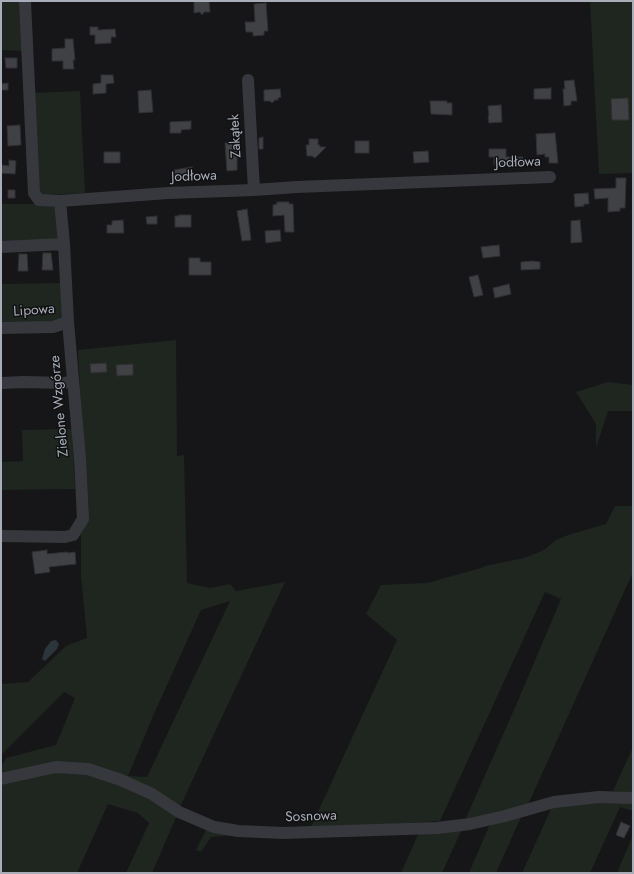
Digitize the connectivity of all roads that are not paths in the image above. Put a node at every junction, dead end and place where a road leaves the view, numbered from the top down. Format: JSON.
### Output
{"nodes":[{"id":1,"x":25,"y":1,"type":"edge"},
{"id":2,"x":248,"y":80,"type":"dead end"},
{"id":3,"x":550,"y":178,"type":"dead end"},
{"id":4,"x":254,"y":190,"type":"junction"},
{"id":5,"x":60,"y":201,"type":"junction"},
{"id":6,"x":64,"y":244,"type":"junction"},
{"id":7,"x":1,"y":247,"type":"edge"},
{"id":8,"x":68,"y":322,"type":"junction"},
{"id":9,"x":1,"y":328,"type":"edge"},
{"id":10,"x":73,"y":381,"type":"junction"},
{"id":11,"x":1,"y":383,"type":"edge"},
{"id":12,"x":1,"y":536,"type":"edge"},
{"id":13,"x":1,"y":779,"type":"edge"},
{"id":14,"x":633,"y":798,"type":"edge"}],
"edges":[{"from":1,"to":5,"type":"street","name":"Jodłowa"},
{"from":2,"to":4,"type":"street","name":"Zakątek"},
{"from":3,"to":4,"type":"street","name":"Jodłowa"},
{"from":4,"to":5,"type":"street","name":"Jodłowa"},
{"from":5,"to":6,"type":"street","name":"Zielone Wzgórze"},
{"from":6,"to":7,"type":"street"},
{"from":6,"to":8,"type":"street","name":"Zielone Wzgórze"},
{"from":8,"to":9,"type":"street","name":"Lipowa"},
{"from":8,"to":10,"type":"street","name":"Zielone Wzgórze"},
{"from":10,"to":11,"type":"street"},
{"from":10,"to":12,"type":"street","name":"Zielone Wzgórze"},
{"from":13,"to":14,"type":"street","name":"Sosnowa"}]}
